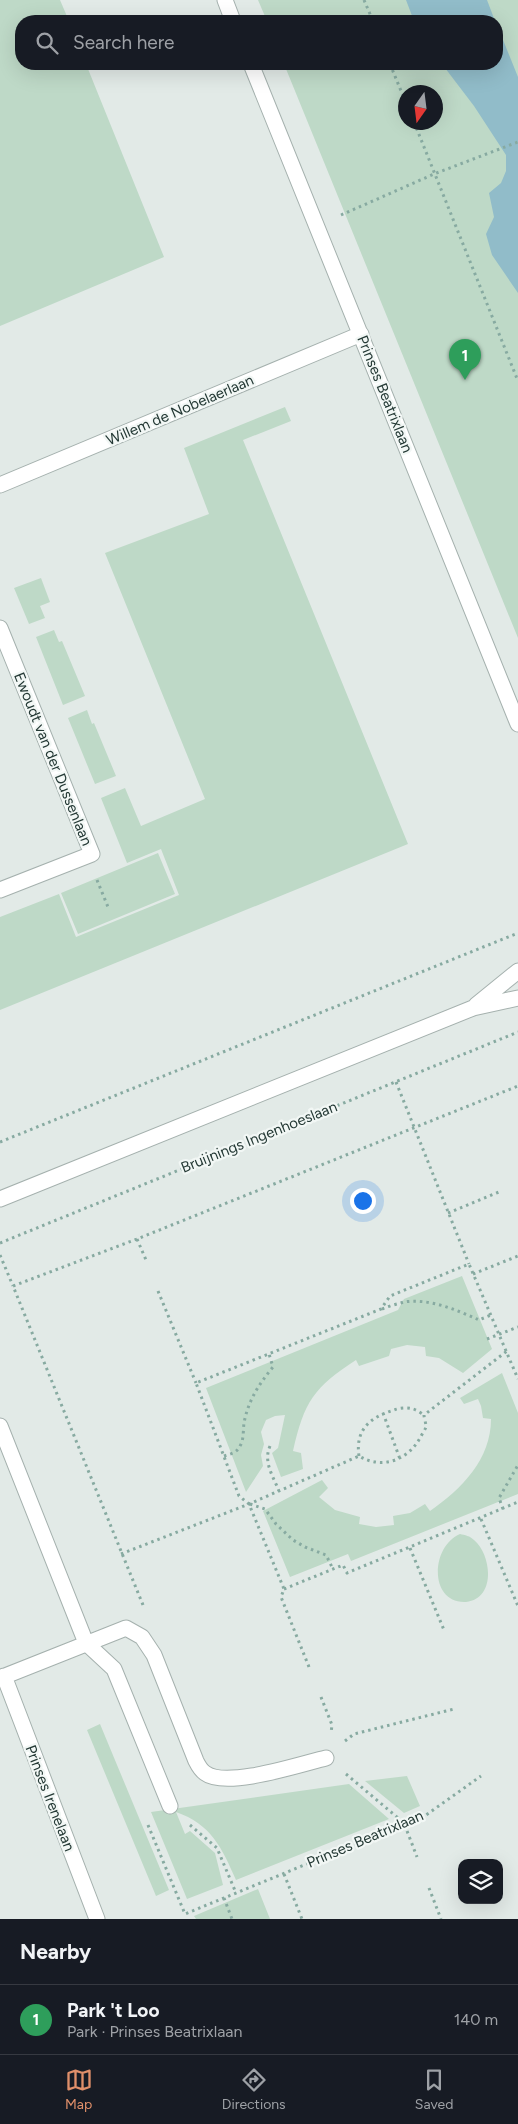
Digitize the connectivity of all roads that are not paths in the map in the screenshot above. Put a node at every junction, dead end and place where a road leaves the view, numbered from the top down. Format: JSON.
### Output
{"nodes":[{"id":1,"x":225,"y":0,"type":"edge"},
{"id":2,"x":231,"y":15,"type":"edge"},
{"id":3,"x":253,"y":70,"type":"edge"},
{"id":4,"x":361,"y":334,"type":"junction"},
{"id":5,"x":0,"y":485,"type":"edge"},
{"id":6,"x":0,"y":628,"type":"edge"},
{"id":7,"x":518,"y":724,"type":"edge"},
{"id":8,"x":0,"y":890,"type":"edge"},
{"id":9,"x":518,"y":971,"type":"edge"},
{"id":10,"x":518,"y":998,"type":"edge"},
{"id":11,"x":473,"y":1008,"type":"junction"},
{"id":12,"x":0,"y":1199,"type":"edge"},
{"id":13,"x":0,"y":1426,"type":"edge"},
{"id":14,"x":86,"y":1643,"type":"junction"},
{"id":15,"x":2,"y":1677,"type":"edge"},
{"id":16,"x":326,"y":1758,"type":"road end"},
{"id":17,"x":170,"y":1806,"type":"dead end"},
{"id":18,"x":97,"y":1919,"type":"edge"}],
"edges":[{"from":1,"to":2,"type":"street"},
{"from":3,"to":4,"type":"street","name":"Prinses Beatrixlaan"},
{"from":4,"to":5,"type":"street","name":"Willem de Nobelaerlaan"},
{"from":4,"to":7,"type":"street","name":"Prinses Beatrixlaan"},
{"from":6,"to":8,"type":"street","name":"Ewoudt van der Dussenlaan"},
{"from":9,"to":11,"type":"street"},
{"from":10,"to":11,"type":"street"},
{"from":11,"to":12,"type":"street"},
{"from":13,"to":14,"type":"street"},
{"from":14,"to":15,"type":"street"},
{"from":14,"to":16,"type":"street"},
{"from":14,"to":17,"type":"street"},
{"from":15,"to":18,"type":"street","name":"Prinses Irenelaan"}]}
